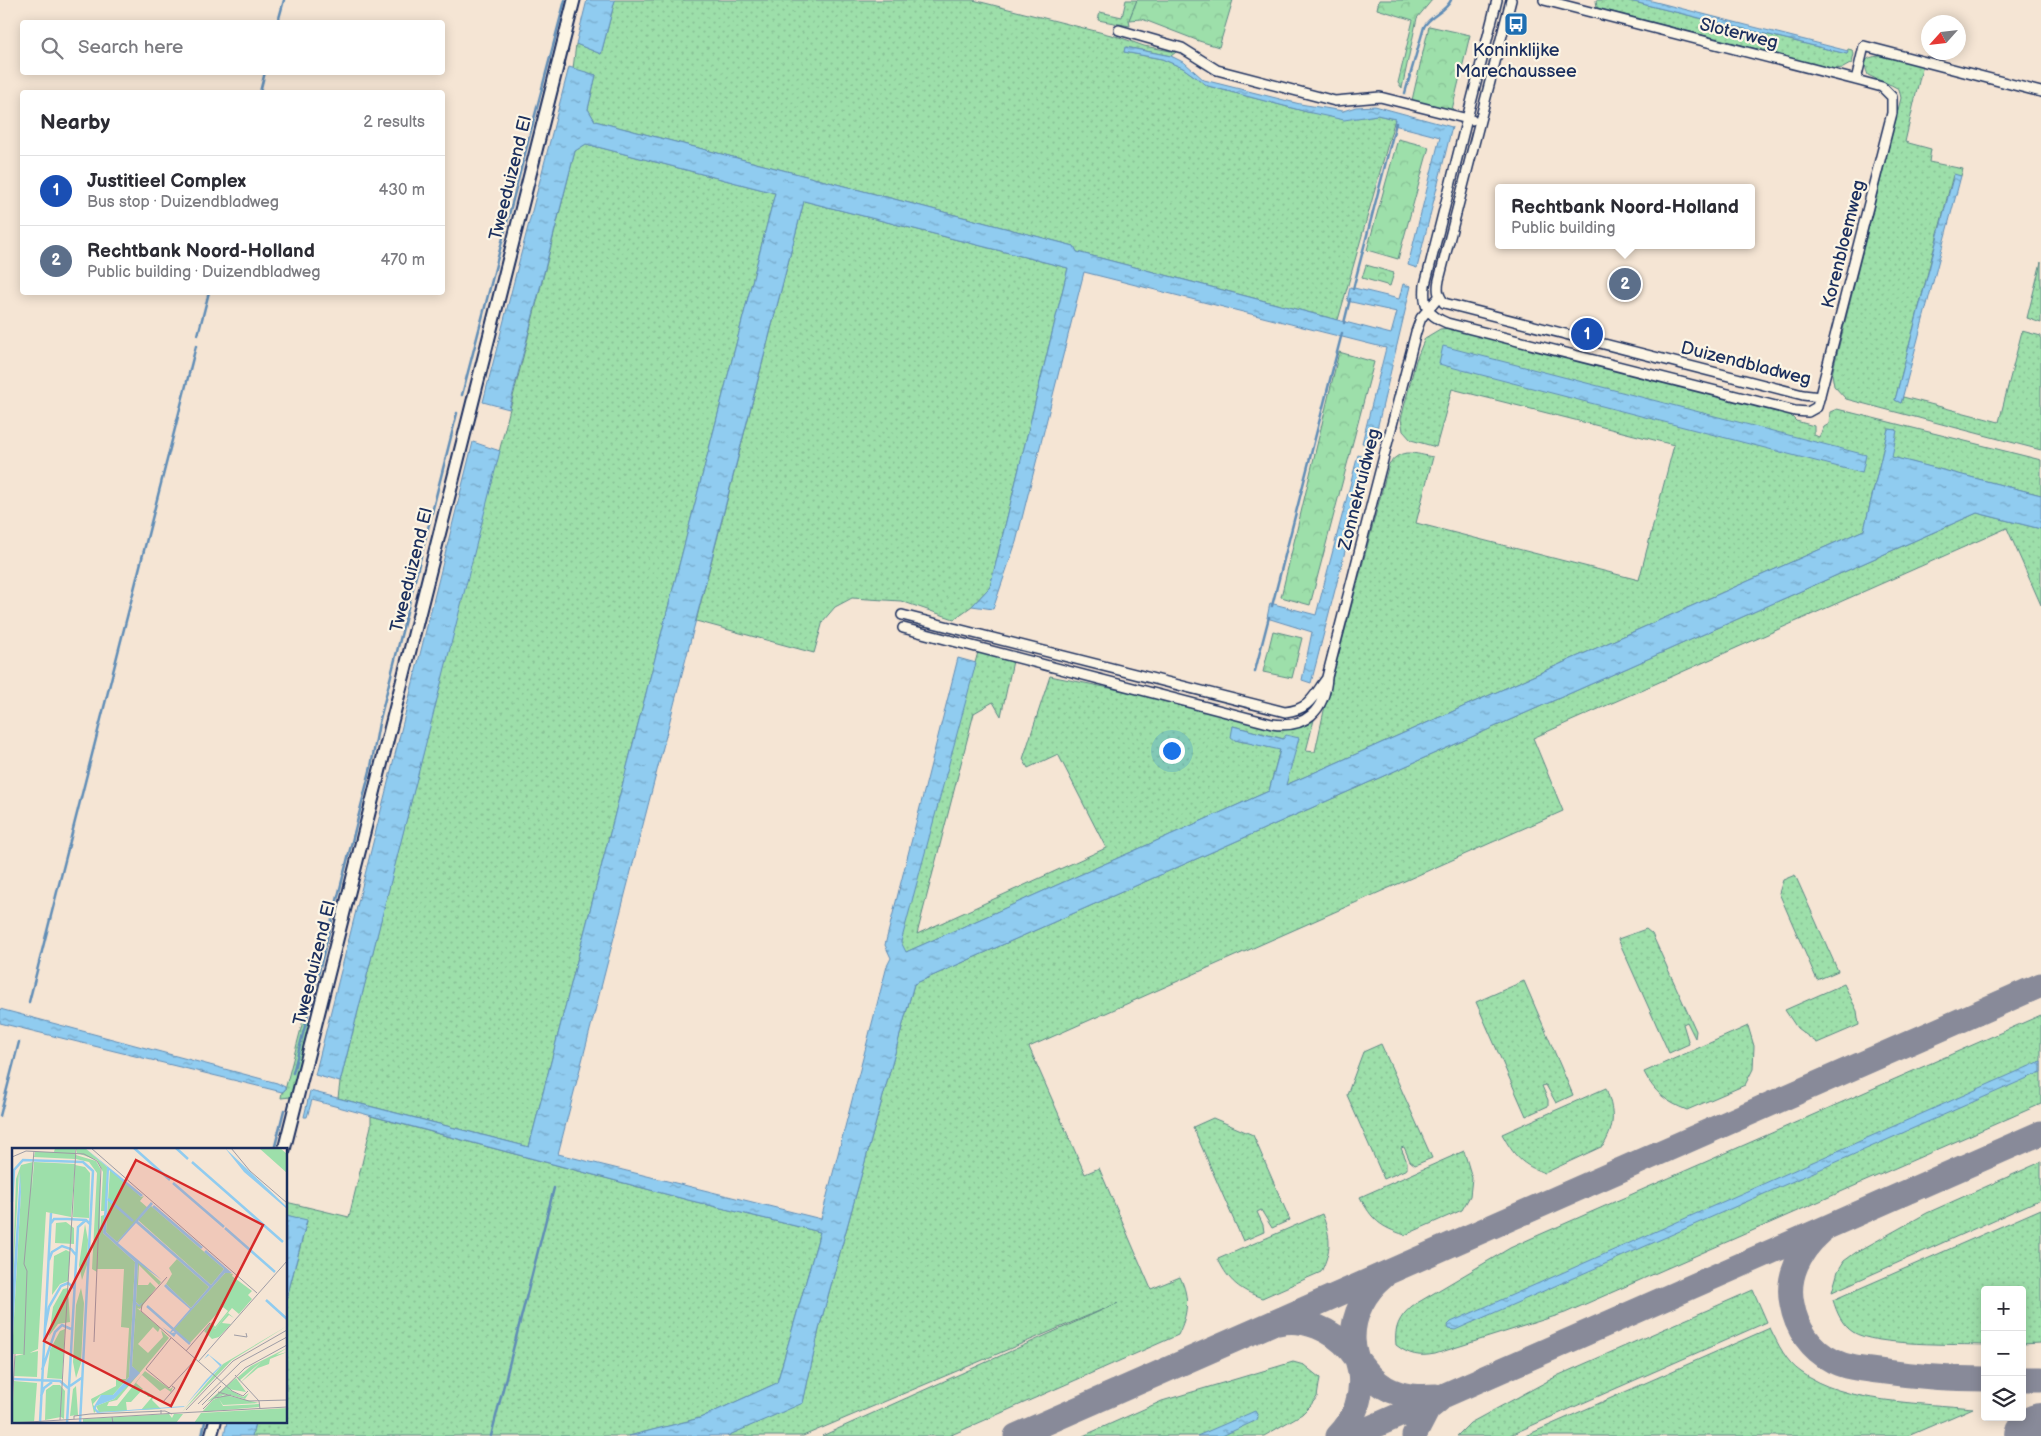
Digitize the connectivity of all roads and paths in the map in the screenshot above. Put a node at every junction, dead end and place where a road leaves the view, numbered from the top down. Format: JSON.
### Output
{"nodes":[{"id":1,"x":574,"y":0,"type":"edge"},
{"id":2,"x":1497,"y":0,"type":"edge"},
{"id":3,"x":1511,"y":0,"type":"edge"},
{"id":4,"x":1544,"y":0,"type":"edge"},
{"id":5,"x":1589,"y":0,"type":"edge"},
{"id":6,"x":1586,"y":10,"type":"junction"},
{"id":7,"x":1119,"y":30,"type":"dead end"},
{"id":8,"x":1856,"y":80,"type":"junction"},
{"id":9,"x":2041,"y":92,"type":"edge"},
{"id":10,"x":1892,"y":97,"type":"joint"},
{"id":11,"x":1467,"y":119,"type":"junction"},
{"id":12,"x":1480,"y":122,"type":"junction"},
{"id":13,"x":1439,"y":297,"type":"junction"},
{"id":14,"x":1427,"y":310,"type":"junction"},
{"id":15,"x":1820,"y":397,"type":"junction"},
{"id":16,"x":902,"y":615,"type":"dead end"},
{"id":17,"x":903,"y":628,"type":"dead end"},
{"id":18,"x":1327,"y":677,"type":"junction"},
{"id":19,"x":285,"y":1148,"type":"edge"}],
"edges":[{"from":1,"to":19,"type":"street","name":"Tweeduizend El"},
{"from":2,"to":11,"type":"street"},
{"from":3,"to":12,"type":"street"},
{"from":4,"to":6,"type":"street","name":"Sloterweg"},
{"from":5,"to":6,"type":"street"},
{"from":6,"to":8,"type":"street","name":"Sloterweg"},
{"from":7,"to":11,"type":"street"},
{"from":8,"to":9,"type":"street"},
{"from":8,"to":10,"type":"street","name":"Sloterweg"},
{"from":10,"to":15,"type":"street","name":"Korenbloemweg"},
{"from":11,"to":12,"type":"street"},
{"from":11,"to":14,"type":"street"},
{"from":12,"to":13,"type":"street"},
{"from":13,"to":14,"type":"street","name":"Zonnekruidweg"},
{"from":13,"to":15,"type":"street","name":"Duizendbladweg"},
{"from":14,"to":15,"type":"street","name":"Duizendbladweg"},
{"from":14,"to":18,"type":"street","name":"Zonnekruidweg"},
{"from":16,"to":18,"type":"street"},
{"from":17,"to":18,"type":"street","name":"Zonnekruidweg"}]}
